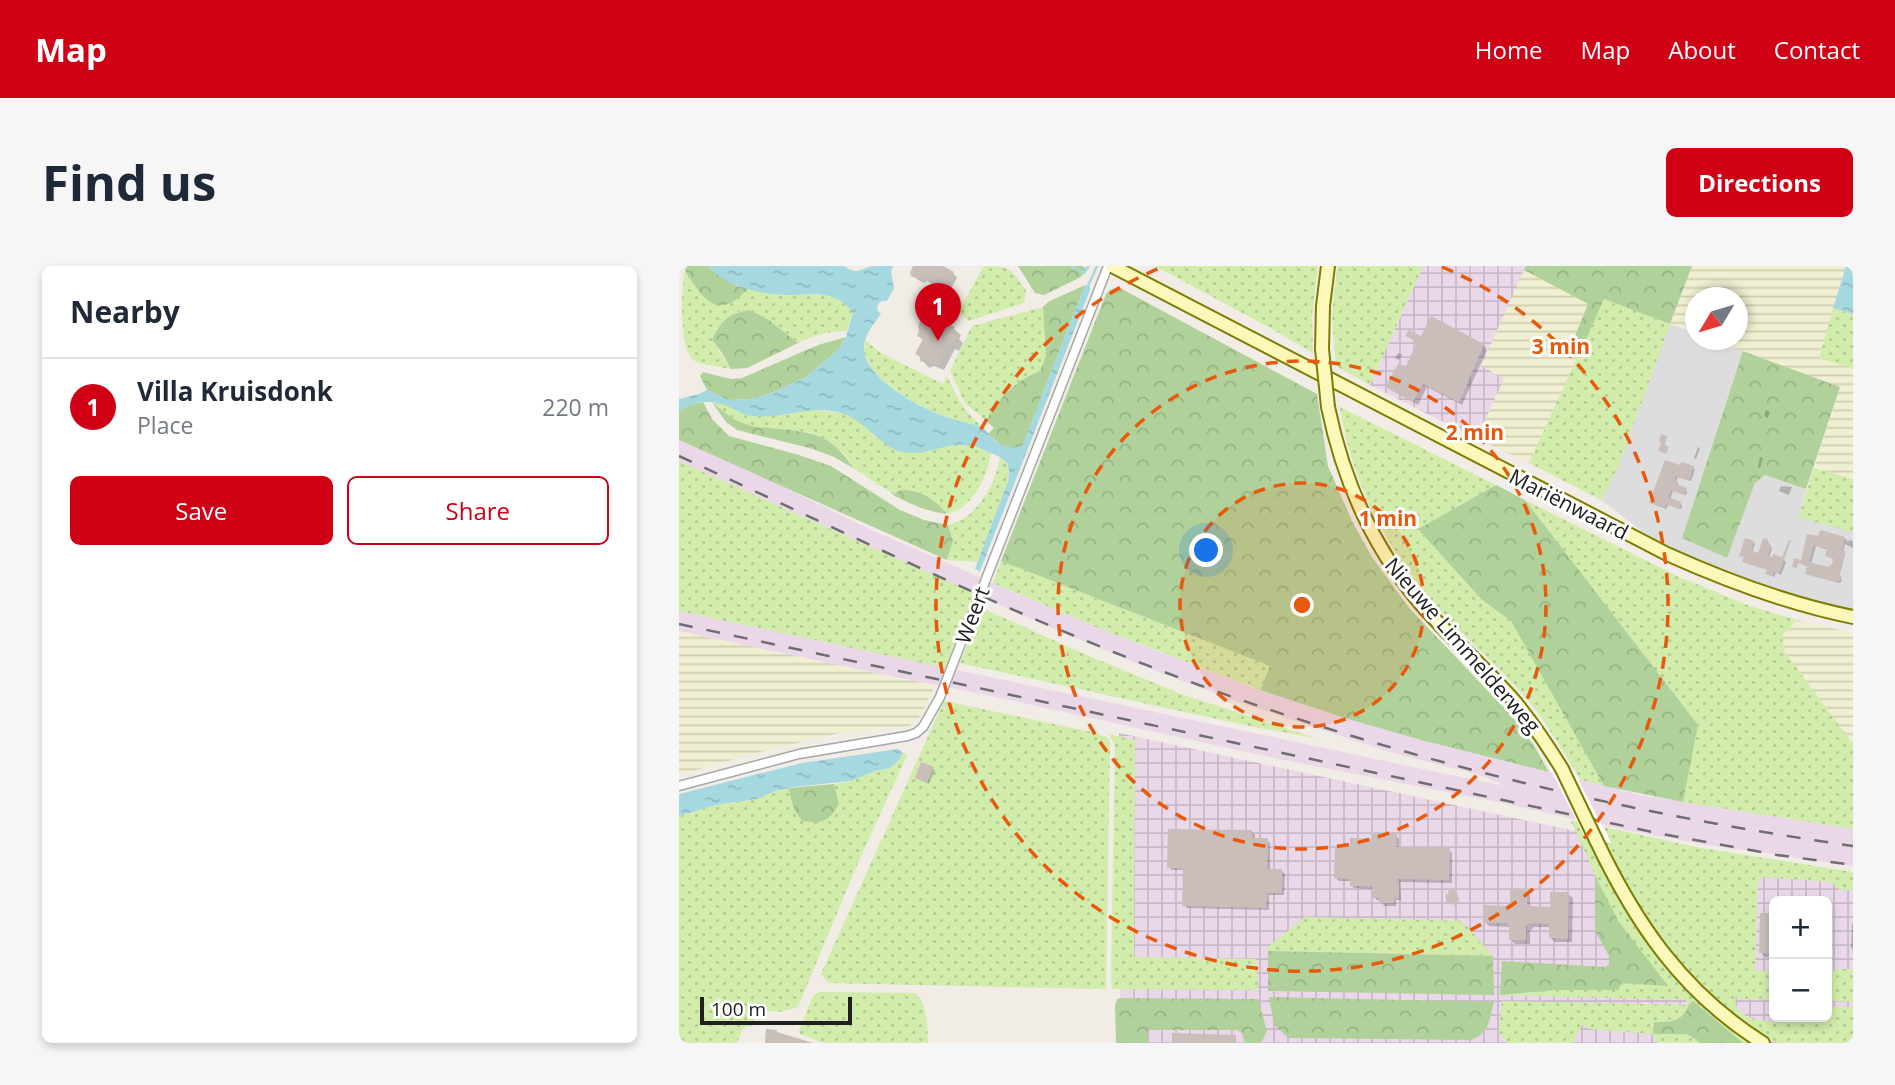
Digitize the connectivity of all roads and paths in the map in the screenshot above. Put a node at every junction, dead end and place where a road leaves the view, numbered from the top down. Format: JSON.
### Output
{"nodes":[{"id":1,"x":1110,"y":266,"type":"edge"},
{"id":2,"x":1328,"y":266,"type":"edge"},
{"id":3,"x":1853,"y":617,"type":"edge"},
{"id":4,"x":679,"y":786,"type":"edge"},
{"id":5,"x":1763,"y":1043,"type":"edge"}],
"edges":[{"from":1,"to":3,"type":"street","name":"Mariënwaard"},
{"from":1,"to":4,"type":"street","name":"Weert"},
{"from":2,"to":5,"type":"street","name":"Nieuwe Limmelderweg","bridge":true}]}
